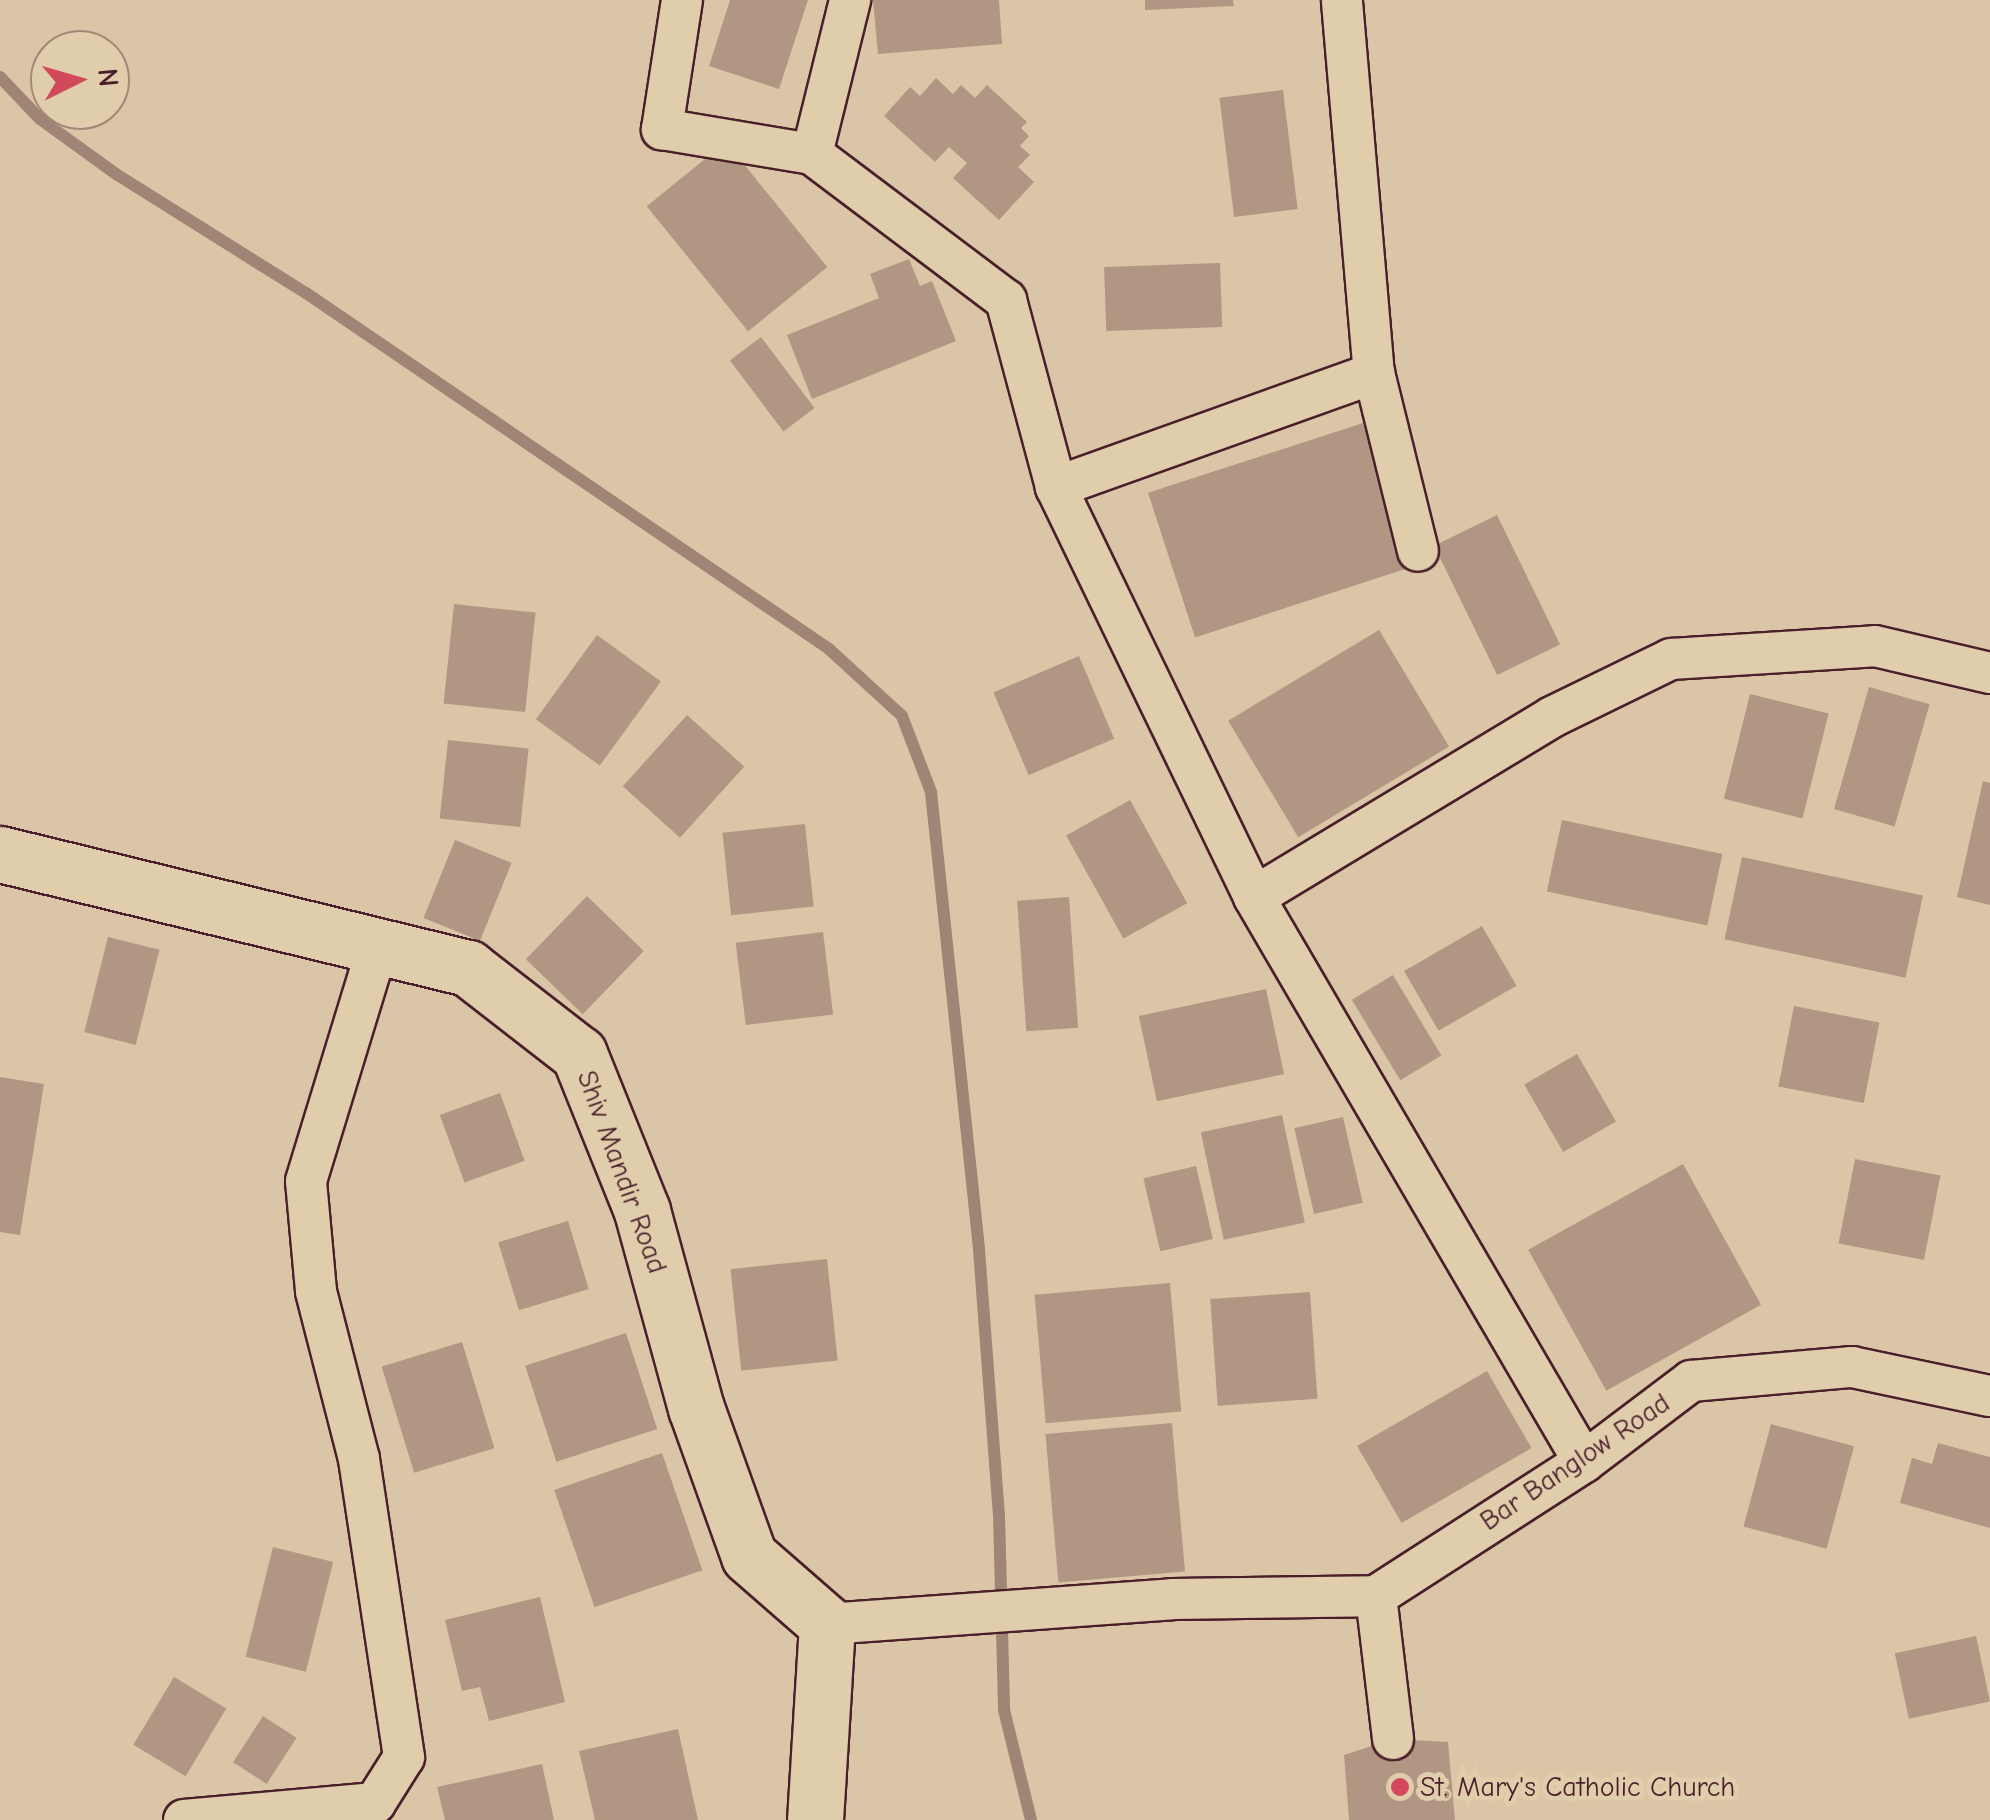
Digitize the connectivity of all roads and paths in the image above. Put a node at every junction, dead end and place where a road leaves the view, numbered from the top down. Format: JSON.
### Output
{"nodes":[{"id":1,"x":682,"y":0,"type":"edge"},
{"id":2,"x":850,"y":0,"type":"edge"},
{"id":3,"x":1342,"y":2,"type":"edge"},
{"id":4,"x":812,"y":154,"type":"junction"},
{"id":5,"x":1374,"y":373,"type":"junction"},
{"id":6,"x":1056,"y":488,"type":"junction"},
{"id":7,"x":1418,"y":551,"type":"dead end"},
{"id":8,"x":1990,"y":673,"type":"edge"},
{"id":9,"x":0,"y":854,"type":"edge"},
{"id":10,"x":1254,"y":897,"type":"junction"},
{"id":11,"x":377,"y":949,"type":"junction"},
{"id":12,"x":1990,"y":1396,"type":"edge"},
{"id":13,"x":1584,"y":1462,"type":"junction"},
{"id":14,"x":1376,"y":1596,"type":"junction"},
{"id":15,"x":827,"y":1624,"type":"junction"},
{"id":16,"x":1393,"y":1739,"type":"dead end"},
{"id":17,"x":309,"y":1814,"type":"edge"},
{"id":18,"x":184,"y":1820,"type":"edge"},
{"id":19,"x":815,"y":1820,"type":"edge"}],
"edges":[{"from":1,"to":4,"type":"street"},
{"from":2,"to":4,"type":"street"},
{"from":3,"to":5,"type":"street"},
{"from":4,"to":6,"type":"street"},
{"from":5,"to":6,"type":"street"},
{"from":5,"to":7,"type":"street"},
{"from":6,"to":10,"type":"street"},
{"from":8,"to":10,"type":"street"},
{"from":9,"to":11,"type":"street","name":"Shiv Mandir Road"},
{"from":10,"to":13,"type":"street"},
{"from":11,"to":15,"type":"street","name":"Shiv Mandir Road"},
{"from":11,"to":17,"type":"street"},
{"from":12,"to":13,"type":"street","name":"Bar Banglow Road"},
{"from":13,"to":14,"type":"street","name":"Bar Banglow Road"},
{"from":14,"to":15,"type":"street"},
{"from":14,"to":16,"type":"street"},
{"from":15,"to":19,"type":"street"},
{"from":17,"to":18,"type":"street"}]}
